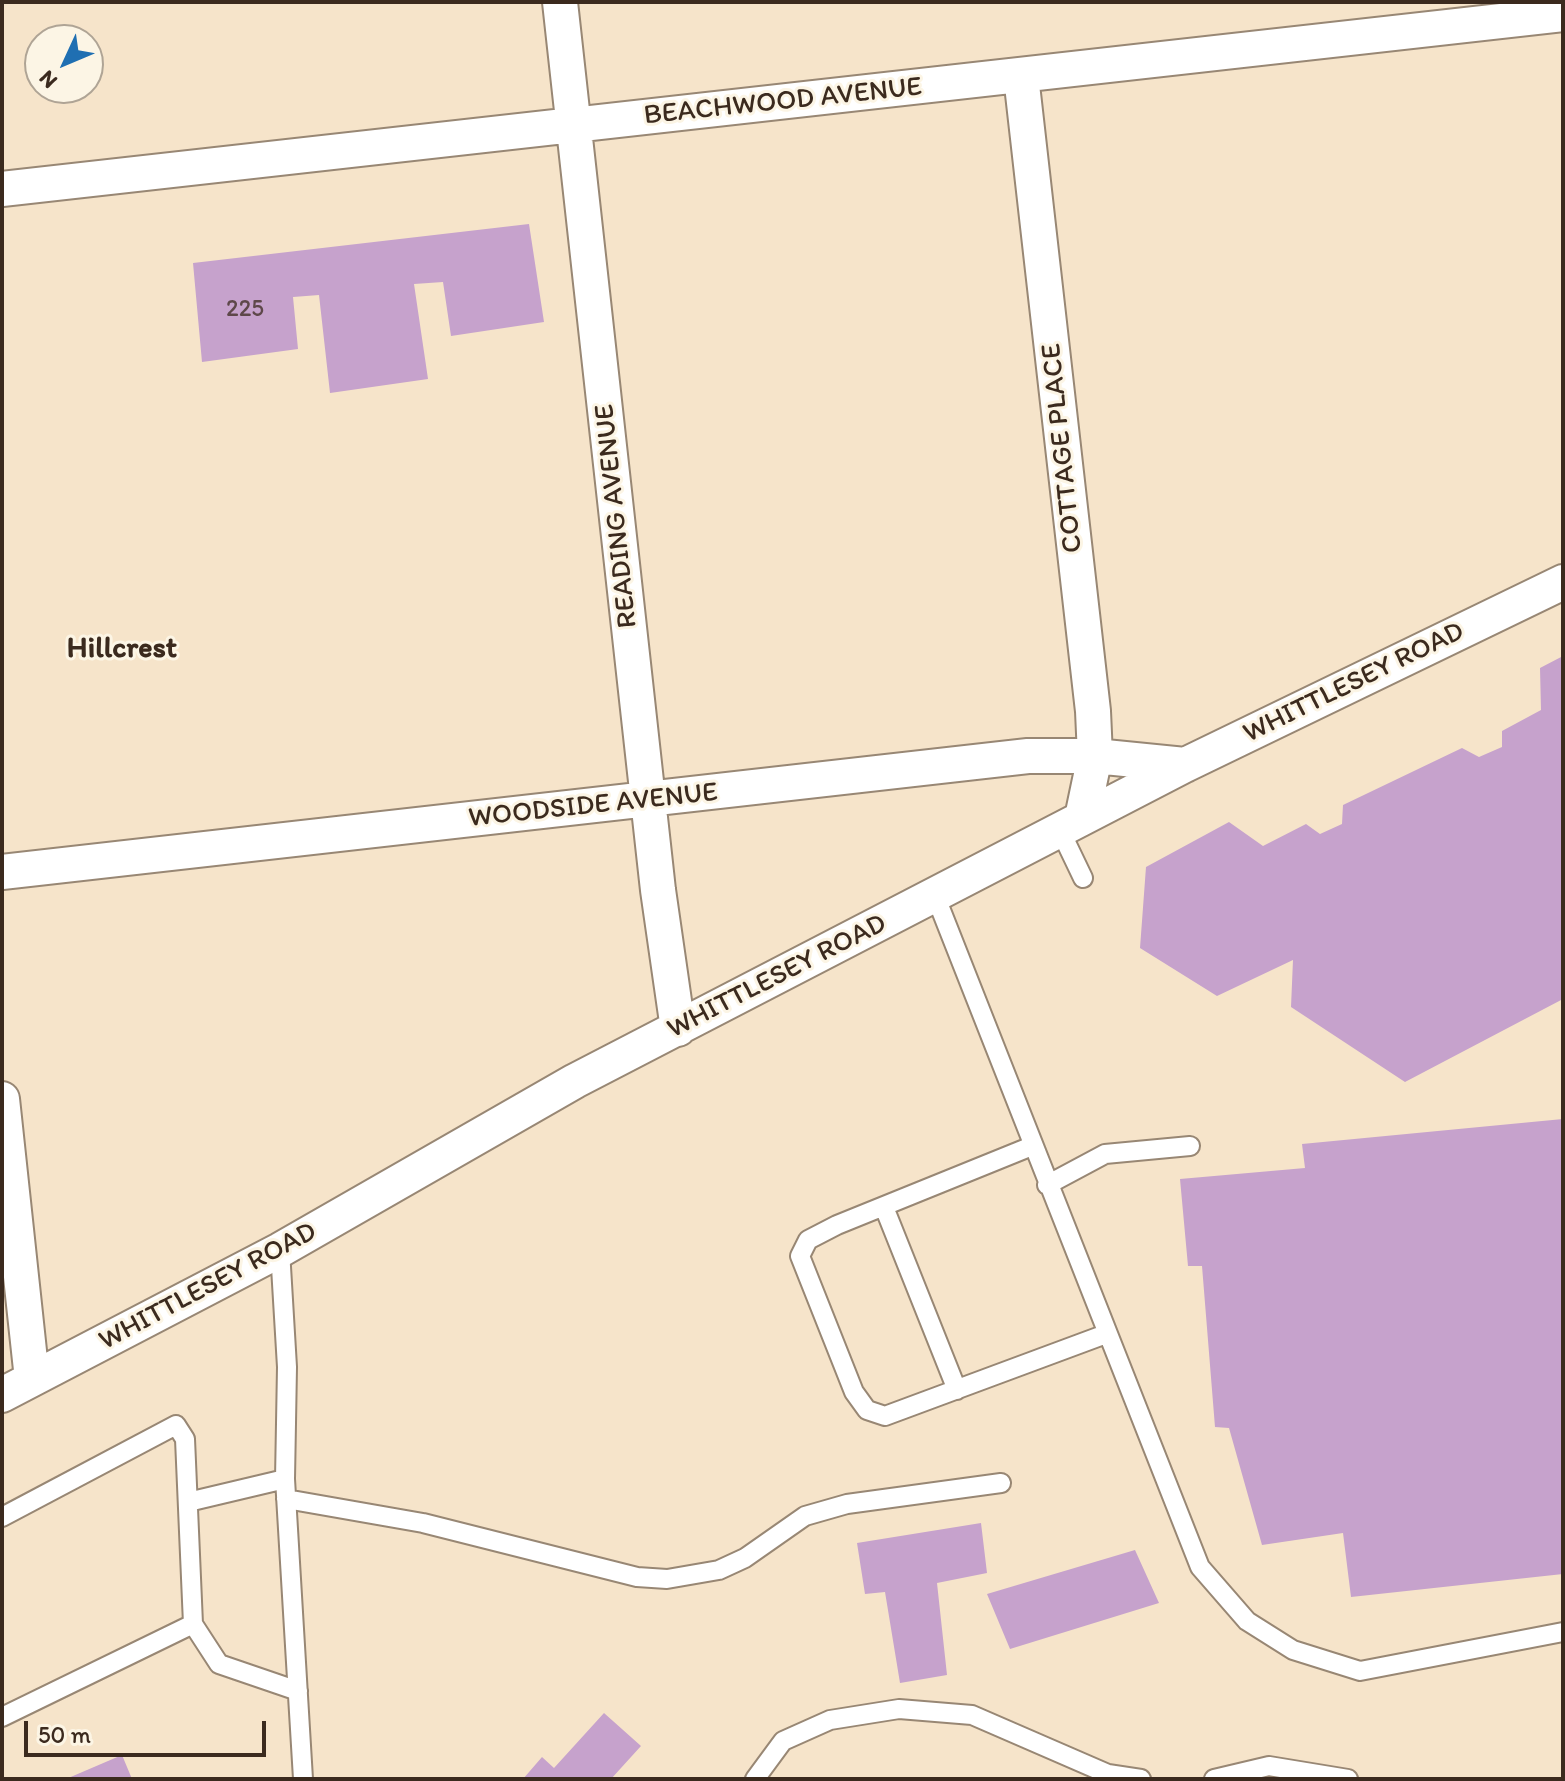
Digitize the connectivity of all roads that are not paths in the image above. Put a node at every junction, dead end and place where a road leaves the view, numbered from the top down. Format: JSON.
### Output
{"nodes":[{"id":1,"x":560,"y":2,"type":"edge"},
{"id":2,"x":1563,"y":14,"type":"edge"},
{"id":3,"x":1021,"y":76,"type":"junction"},
{"id":4,"x":573,"y":125,"type":"junction"},
{"id":5,"x":2,"y":189,"type":"edge"},
{"id":6,"x":1563,"y":582,"type":"edge"},
{"id":7,"x":1095,"y":756,"type":"junction"},
{"id":8,"x":1185,"y":765,"type":"junction"},
{"id":9,"x":649,"y":801,"type":"junction"},
{"id":10,"x":1071,"y":824,"type":"junction"},
{"id":11,"x":2,"y":872,"type":"edge"},
{"id":12,"x":1083,"y":878,"type":"dead end"},
{"id":13,"x":935,"y":895,"type":"junction"},
{"id":14,"x":678,"y":1029,"type":"junction"},
{"id":15,"x":2,"y":1099,"type":"edge"},
{"id":16,"x":1032,"y":1146,"type":"junction"},
{"id":17,"x":1190,"y":1146,"type":"dead end"},
{"id":18,"x":1047,"y":1185,"type":"junction"},
{"id":19,"x":884,"y":1207,"type":"junction"},
{"id":20,"x":280,"y":1250,"type":"junction"},
{"id":21,"x":1106,"y":1334,"type":"junction"},
{"id":22,"x":32,"y":1379,"type":"junction"},
{"id":23,"x":957,"y":1390,"type":"junction"},
{"id":24,"x":2,"y":1395,"type":"edge"},
{"id":25,"x":285,"y":1479,"type":"junction"},
{"id":26,"x":1001,"y":1483,"type":"dead end"},
{"id":27,"x":286,"y":1499,"type":"junction"},
{"id":28,"x":188,"y":1502,"type":"junction"},
{"id":29,"x":2,"y":1517,"type":"edge"},
{"id":30,"x":193,"y":1624,"type":"junction"},
{"id":31,"x":1563,"y":1632,"type":"edge"},
{"id":32,"x":298,"y":1691,"type":"junction"},
{"id":33,"x":2,"y":1717,"type":"edge"},
{"id":34,"x":1070,"y":1756,"type":"junction"},
{"id":35,"x":303,"y":1779,"type":"edge"},
{"id":36,"x":755,"y":1779,"type":"edge"},
{"id":37,"x":1084,"y":1779,"type":"edge"},
{"id":38,"x":1141,"y":1779,"type":"edge"},
{"id":39,"x":1214,"y":1779,"type":"edge"},
{"id":40,"x":1348,"y":1779,"type":"edge"}],
"edges":[{"from":1,"to":4,"type":"street","name":"READING AVENUE"},
{"from":2,"to":3,"type":"street","name":"BEACHWOOD AVENUE"},
{"from":3,"to":4,"type":"street","name":"BEACHWOOD AVENUE"},
{"from":3,"to":7,"type":"street","name":"COTTAGE PLACE"},
{"from":4,"to":5,"type":"street","name":"BEACHWOOD AVENUE"},
{"from":4,"to":9,"type":"street","name":"READING AVENUE"},
{"from":6,"to":8,"type":"street","name":"WHITTLESEY ROAD"},
{"from":7,"to":8,"type":"street","name":"WOODSIDE AVENUE"},
{"from":7,"to":9,"type":"street","name":"WOODSIDE AVENUE"},
{"from":7,"to":10,"type":"street","name":"COTTAGE PLACE"},
{"from":8,"to":10,"type":"street","name":"WHITTLESEY ROAD"},
{"from":9,"to":11,"type":"street","name":"WOODSIDE AVENUE"},
{"from":9,"to":14,"type":"street","name":"READING AVENUE"},
{"from":10,"to":12,"type":"lane"},
{"from":10,"to":13,"type":"street","name":"WHITTLESEY ROAD"},
{"from":13,"to":14,"type":"street","name":"WHITTLESEY ROAD"},
{"from":13,"to":16,"type":"lane"},
{"from":14,"to":20,"type":"street","name":"WHITTLESEY ROAD"},
{"from":15,"to":22,"type":"street"},
{"from":16,"to":18,"type":"lane"},
{"from":16,"to":19,"type":"lane"},
{"from":17,"to":18,"type":"lane"},
{"from":18,"to":21,"type":"lane"},
{"from":19,"to":23,"type":"lane"},
{"from":19,"to":23,"type":"lane"},
{"from":20,"to":22,"type":"street","name":"WHITTLESEY ROAD"},
{"from":20,"to":25,"type":"lane"},
{"from":21,"to":23,"type":"lane"},
{"from":21,"to":31,"type":"lane"},
{"from":22,"to":24,"type":"street","name":"WHITTLESEY ROAD"},
{"from":25,"to":27,"type":"lane"},
{"from":25,"to":28,"type":"lane"},
{"from":26,"to":27,"type":"lane"},
{"from":27,"to":32,"type":"lane"},
{"from":28,"to":29,"type":"lane"},
{"from":28,"to":30,"type":"lane"},
{"from":30,"to":32,"type":"lane"},
{"from":30,"to":33,"type":"lane"},
{"from":32,"to":35,"type":"lane"},
{"from":34,"to":36,"type":"lane"},
{"from":34,"to":37,"type":"lane"},
{"from":34,"to":38,"type":"lane"},
{"from":39,"to":40,"type":"lane"}]}
